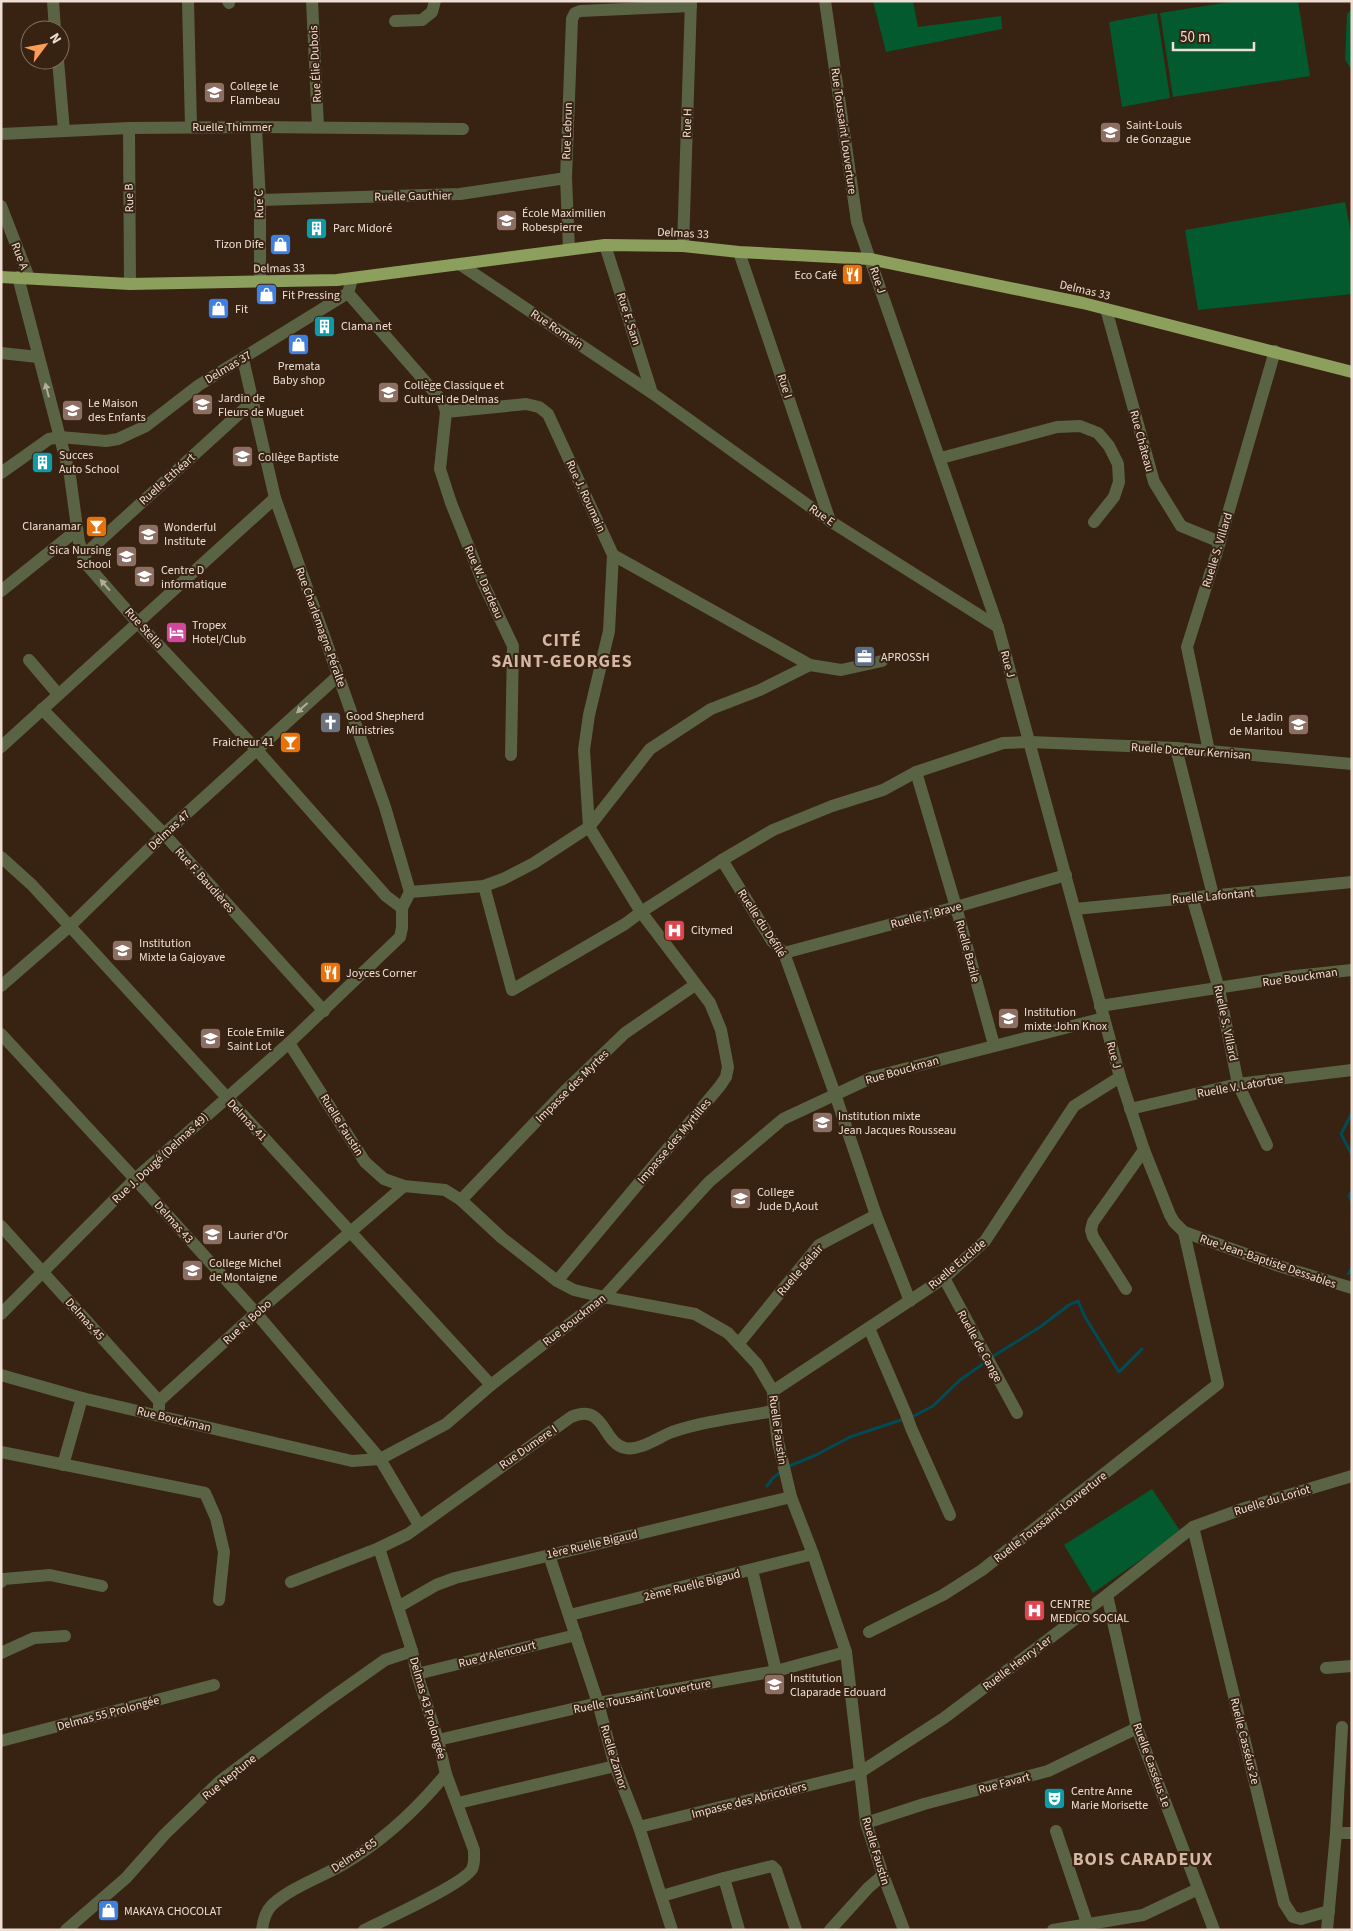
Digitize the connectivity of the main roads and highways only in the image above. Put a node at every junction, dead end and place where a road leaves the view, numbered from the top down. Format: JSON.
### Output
{"nodes":[{"id":1,"x":1,"y":277,"type":"edge"},
{"id":2,"x":1352,"y":372,"type":"edge"}],
"edges":[{"from":1,"to":2,"type":"main road","name":"Delmas 33"}]}
